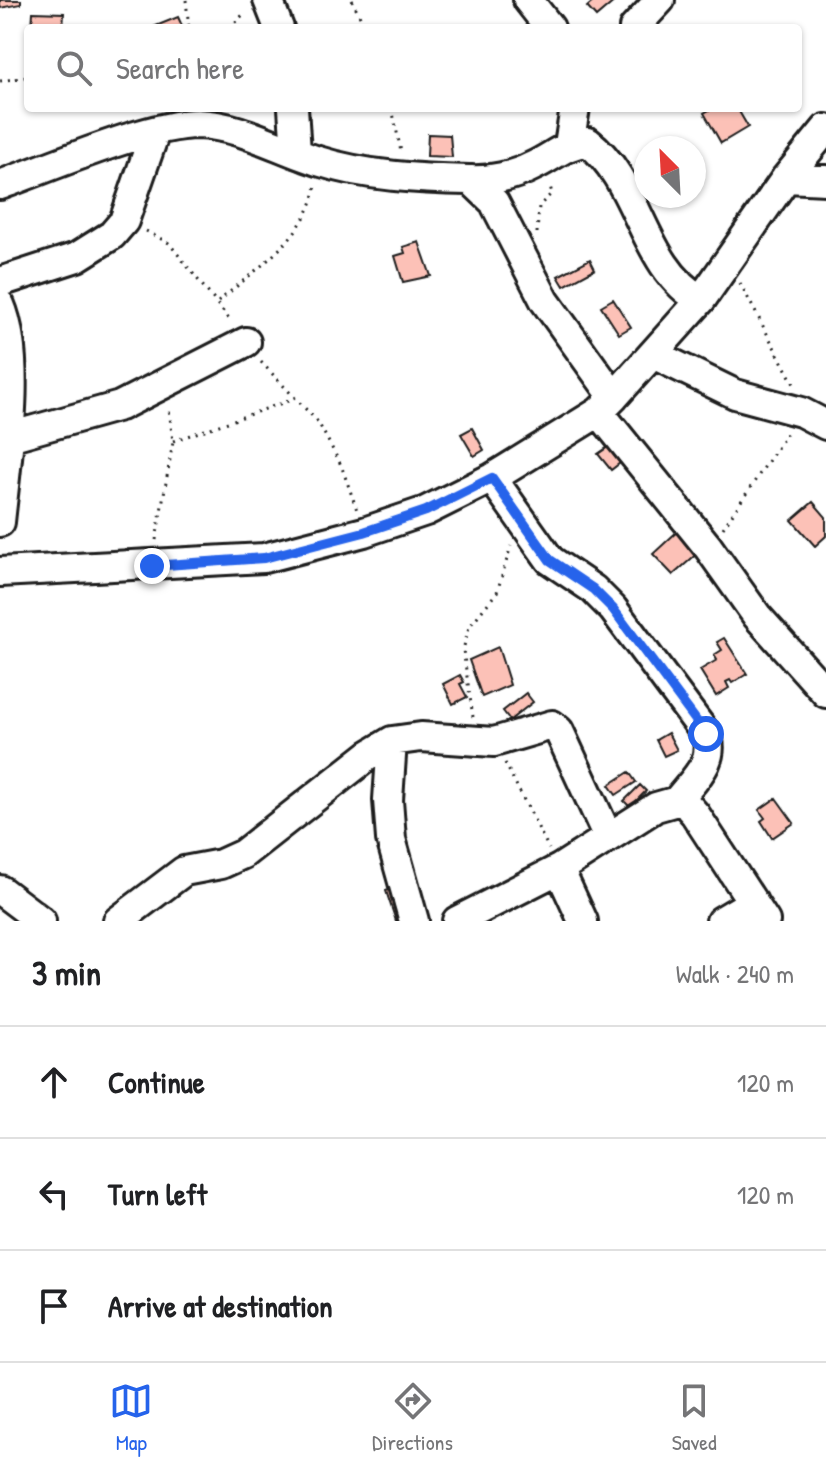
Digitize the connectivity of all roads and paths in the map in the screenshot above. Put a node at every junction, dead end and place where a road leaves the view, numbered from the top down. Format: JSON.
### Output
{"nodes":[{"id":1,"x":186,"y":0,"type":"edge"},
{"id":2,"x":352,"y":0,"type":"edge"},
{"id":3,"x":528,"y":0,"type":"edge"},
{"id":4,"x":660,"y":0,"type":"edge"},
{"id":5,"x":261,"y":3,"type":"edge"},
{"id":6,"x":189,"y":24,"type":"edge"},
{"id":7,"x":234,"y":24,"type":"edge"},
{"id":8,"x":276,"y":24,"type":"edge"},
{"id":9,"x":364,"y":24,"type":"edge"},
{"id":10,"x":547,"y":24,"type":"edge"},
{"id":11,"x":638,"y":24,"type":"edge"},
{"id":12,"x":24,"y":78,"type":"edge"},
{"id":13,"x":0,"y":81,"type":"edge"},
{"id":14,"x":294,"y":112,"type":"edge"},
{"id":15,"x":393,"y":112,"type":"edge"},
{"id":16,"x":574,"y":112,"type":"edge"},
{"id":17,"x":826,"y":129,"type":"edge"},
{"id":18,"x":155,"y":132,"type":"junction"},
{"id":19,"x":569,"y":145,"type":"junction"},
{"id":20,"x":307,"y":157,"type":"junction"},
{"id":21,"x":533,"y":167,"type":"junction"},
{"id":22,"x":406,"y":175,"type":"junction"},
{"id":23,"x":786,"y":178,"type":"junction"},
{"id":24,"x":471,"y":180,"type":"junction"},
{"id":25,"x":826,"y":180,"type":"edge"},
{"id":26,"x":0,"y":185,"type":"edge"},
{"id":27,"x":124,"y":221,"type":"junction"},
{"id":28,"x":727,"y":263,"type":"junction"},
{"id":29,"x":525,"y":267,"type":"junction"},
{"id":30,"x":0,"y":282,"type":"edge"},
{"id":31,"x":701,"y":300,"type":"junction"},
{"id":32,"x":217,"y":303,"type":"junction"},
{"id":33,"x":0,"y":305,"type":"edge"},
{"id":34,"x":246,"y":342,"type":"junction"},
{"id":35,"x":653,"y":354,"type":"junction"},
{"id":36,"x":164,"y":386,"type":"junction"},
{"id":37,"x":294,"y":399,"type":"junction"},
{"id":38,"x":606,"y":404,"type":"junction"},
{"id":39,"x":809,"y":416,"type":"edge"},
{"id":40,"x":9,"y":437,"type":"junction"},
{"id":41,"x":173,"y":442,"type":"junction"},
{"id":42,"x":492,"y":478,"type":"junction"},
{"id":43,"x":520,"y":520,"type":"junction"},
{"id":44,"x":0,"y":522,"type":"edge"},
{"id":45,"x":364,"y":532,"type":"junction"},
{"id":46,"x":708,"y":547,"type":"junction"},
{"id":47,"x":152,"y":566,"type":"junction"},
{"id":48,"x":0,"y":572,"type":"edge"},
{"id":49,"x":826,"y":693,"type":"edge"},
{"id":50,"x":392,"y":741,"type":"junction"},
{"id":51,"x":483,"y":741,"type":"junction"},
{"id":52,"x":677,"y":801,"type":"junction"},
{"id":53,"x":608,"y":837,"type":"junction"},
{"id":54,"x":559,"y":869,"type":"junction"},
{"id":55,"x":0,"y":890,"type":"edge"},
{"id":56,"x":759,"y":912,"type":"edge"},
{"id":57,"x":41,"y":921,"type":"edge"},
{"id":58,"x":118,"y":921,"type":"edge"},
{"id":59,"x":414,"y":921,"type":"edge"},
{"id":60,"x":457,"y":921,"type":"edge"},
{"id":61,"x":583,"y":921,"type":"edge"},
{"id":62,"x":721,"y":921,"type":"edge"}],
"edges":[{"from":1,"to":6,"type":"path"},
{"from":2,"to":9,"type":"path"},
{"from":3,"to":10,"type":"street"},
{"from":4,"to":11,"type":"street"},
{"from":5,"to":7,"type":"path"},
{"from":5,"to":8,"type":"street"},
{"from":12,"to":13,"type":"path"},
{"from":14,"to":20,"type":"street"},
{"from":15,"to":22,"type":"path"},
{"from":16,"to":19,"type":"street"},
{"from":17,"to":23,"type":"street"},
{"from":18,"to":20,"type":"street"},
{"from":18,"to":26,"type":"street"},
{"from":18,"to":27,"type":"street"},
{"from":19,"to":21,"type":"street"},
{"from":19,"to":31,"type":"street"},
{"from":20,"to":22,"type":"street"},
{"from":20,"to":32,"type":"path"},
{"from":21,"to":24,"type":"street"},
{"from":21,"to":29,"type":"path"},
{"from":22,"to":24,"type":"street"},
{"from":23,"to":25,"type":"street"},
{"from":23,"to":28,"type":"street"},
{"from":24,"to":29,"type":"street"},
{"from":27,"to":30,"type":"street"},
{"from":27,"to":32,"type":"path"},
{"from":28,"to":31,"type":"street"},
{"from":28,"to":39,"type":"path"},
{"from":29,"to":38,"type":"street"},
{"from":31,"to":35,"type":"street"},
{"from":32,"to":34,"type":"path"},
{"from":33,"to":40,"type":"street"},
{"from":34,"to":36,"type":"street"},
{"from":34,"to":37,"type":"path"},
{"from":35,"to":38,"type":"street"},
{"from":35,"to":39,"type":"street"},
{"from":36,"to":40,"type":"street"},
{"from":36,"to":41,"type":"path"},
{"from":37,"to":41,"type":"path"},
{"from":37,"to":45,"type":"path"},
{"from":38,"to":42,"type":"street"},
{"from":38,"to":46,"type":"street"},
{"from":39,"to":46,"type":"path"},
{"from":40,"to":44,"type":"street"},
{"from":41,"to":47,"type":"path"},
{"from":42,"to":43,"type":"street"},
{"from":42,"to":45,"type":"street"},
{"from":43,"to":51,"type":"path"},
{"from":43,"to":52,"type":"street"},
{"from":45,"to":47,"type":"street"},
{"from":46,"to":49,"type":"street"},
{"from":47,"to":48,"type":"street"},
{"from":50,"to":51,"type":"street"},
{"from":50,"to":58,"type":"street"},
{"from":50,"to":59,"type":"street"},
{"from":51,"to":53,"type":"street"},
{"from":51,"to":54,"type":"path"},
{"from":52,"to":53,"type":"street"},
{"from":52,"to":56,"type":"street"},
{"from":53,"to":54,"type":"street"},
{"from":54,"to":60,"type":"street"},
{"from":54,"to":61,"type":"street"},
{"from":55,"to":57,"type":"street"},
{"from":56,"to":62,"type":"street"}]}
